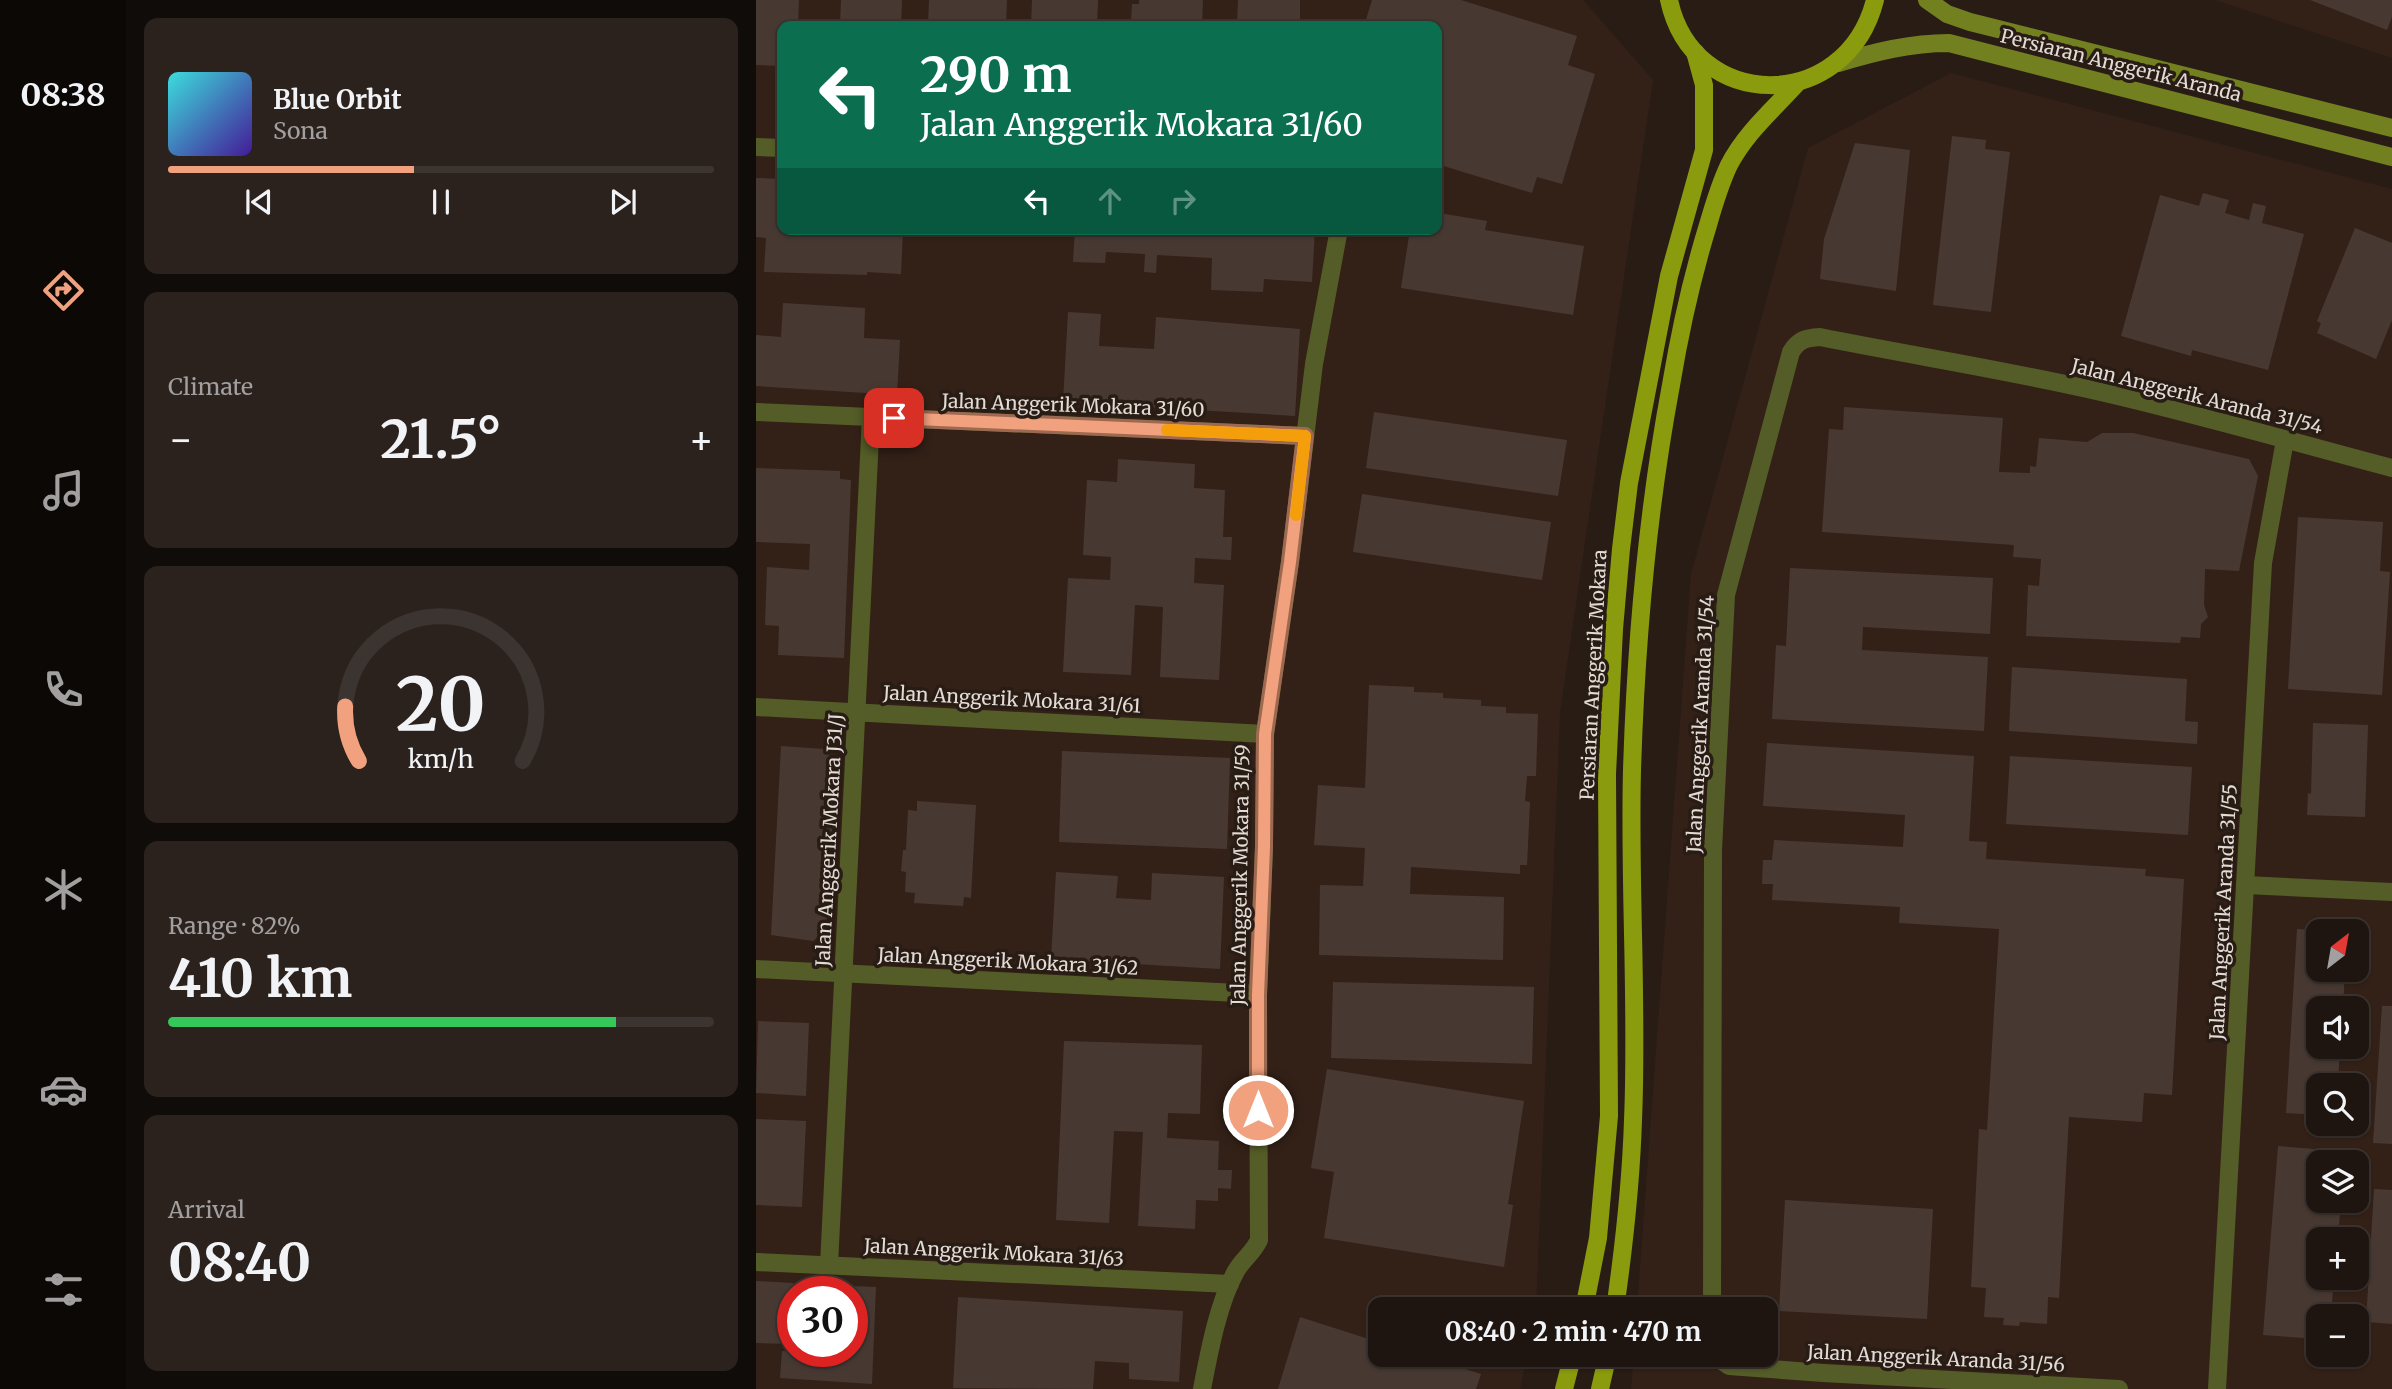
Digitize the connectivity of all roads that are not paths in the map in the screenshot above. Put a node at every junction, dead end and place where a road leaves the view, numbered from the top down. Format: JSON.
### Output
{"nodes":[{"id":1,"x":1875,"y":0,"type":"edge"},
{"id":2,"x":1927,"y":0,"type":"edge"},
{"id":3,"x":1667,"y":4,"type":"edge"},
{"id":4,"x":1695,"y":52,"type":"junction"},
{"id":5,"x":1838,"y":63,"type":"junction"},
{"id":6,"x":1798,"y":82,"type":"junction"},
{"id":7,"x":2392,"y":128,"type":"edge"},
{"id":8,"x":756,"y":147,"type":"edge"},
{"id":9,"x":777,"y":148,"type":"edge"},
{"id":10,"x":2392,"y":157,"type":"edge"},
{"id":11,"x":1338,"y":235,"type":"edge"},
{"id":12,"x":756,"y":412,"type":"edge"},
{"id":13,"x":871,"y":417,"type":"junction"},
{"id":14,"x":1305,"y":436,"type":"junction"},
{"id":15,"x":2284,"y":440,"type":"junction"},
{"id":16,"x":2392,"y":468,"type":"edge"},
{"id":17,"x":756,"y":707,"type":"edge"},
{"id":18,"x":857,"y":712,"type":"junction"},
{"id":19,"x":1265,"y":734,"type":"junction"},
{"id":20,"x":2245,"y":884,"type":"junction"},
{"id":21,"x":2392,"y":892,"type":"edge"},
{"id":22,"x":756,"y":969,"type":"edge"},
{"id":23,"x":844,"y":974,"type":"junction"},
{"id":24,"x":1258,"y":995,"type":"junction"},
{"id":25,"x":756,"y":1262,"type":"edge"},
{"id":26,"x":829,"y":1265,"type":"junction"},
{"id":27,"x":1230,"y":1284,"type":"junction"},
{"id":28,"x":1586,"y":1297,"type":"edge"},
{"id":29,"x":1617,"y":1297,"type":"edge"},
{"id":30,"x":1712,"y":1297,"type":"edge"},
{"id":31,"x":1570,"y":1367,"type":"edge"},
{"id":32,"x":1605,"y":1367,"type":"edge"},
{"id":33,"x":1742,"y":1367,"type":"edge"},
{"id":34,"x":1202,"y":1389,"type":"edge"},
{"id":35,"x":1564,"y":1389,"type":"edge"},
{"id":36,"x":1600,"y":1389,"type":"edge"},
{"id":37,"x":2119,"y":1389,"type":"edge"},
{"id":38,"x":2217,"y":1389,"type":"edge"}],
"edges":[{"from":1,"to":5,"type":"main road"},
{"from":2,"to":7,"type":"main road","name":"Persiaran Anggerik Aranda"},
{"from":3,"to":4,"type":"main road"},
{"from":4,"to":6,"type":"main road"},
{"from":4,"to":28,"type":"main road","name":"Persiaran Anggerik Mokara"},
{"from":5,"to":6,"type":"main road"},
{"from":5,"to":10,"type":"main road","name":"Persiaran Anggerik Aranda"},
{"from":6,"to":29,"type":"main road"},
{"from":8,"to":9,"type":"street"},
{"from":11,"to":14,"type":"street","name":"Jalan Anggerik Mokara 31/59"},
{"from":12,"to":13,"type":"street","name":"Jalan Anggerik Mokara 31/60"},
{"from":13,"to":14,"type":"street","name":"Jalan Anggerik Mokara 31/60"},
{"from":13,"to":18,"type":"street","name":"Jalan Anggerik Mokara J31/J"},
{"from":14,"to":19,"type":"street","name":"Jalan Anggerik Mokara 31/59"},
{"from":15,"to":16,"type":"street","name":"Jalan Anggerik Aranda 31/54"},
{"from":15,"to":20,"type":"street","name":"Jalan Anggerik Aranda 31/55"},
{"from":15,"to":30,"type":"street","name":"Jalan Anggerik Aranda 31/54"},
{"from":17,"to":18,"type":"street","name":"Jalan Anggerik Mokara 31/61"},
{"from":18,"to":19,"type":"street","name":"Jalan Anggerik Mokara 31/61"},
{"from":18,"to":23,"type":"street","name":"Jalan Anggerik Mokara J31/J"},
{"from":19,"to":24,"type":"street","name":"Jalan Anggerik Mokara 31/59"},
{"from":20,"to":21,"type":"street"},
{"from":20,"to":38,"type":"street","name":"Jalan Anggerik Aranda 31/55"},
{"from":22,"to":23,"type":"street","name":"Jalan Anggerik Mokara 31/62"},
{"from":23,"to":24,"type":"street","name":"Jalan Anggerik Mokara 31/62"},
{"from":23,"to":26,"type":"street","name":"Jalan Anggerik Mokara J31/J"},
{"from":24,"to":27,"type":"street","name":"Jalan Anggerik Mokara 31/59"},
{"from":25,"to":26,"type":"street","name":"Jalan Anggerik Mokara 31/63"},
{"from":26,"to":27,"type":"street","name":"Jalan Anggerik Mokara 31/63"},
{"from":27,"to":34,"type":"street","name":"Jalan Anggerik Mokara 31/59"},
{"from":31,"to":35,"type":"main road"},
{"from":32,"to":36,"type":"main road"},
{"from":33,"to":37,"type":"street","name":"Jalan Anggerik Aranda 31/56"}]}
